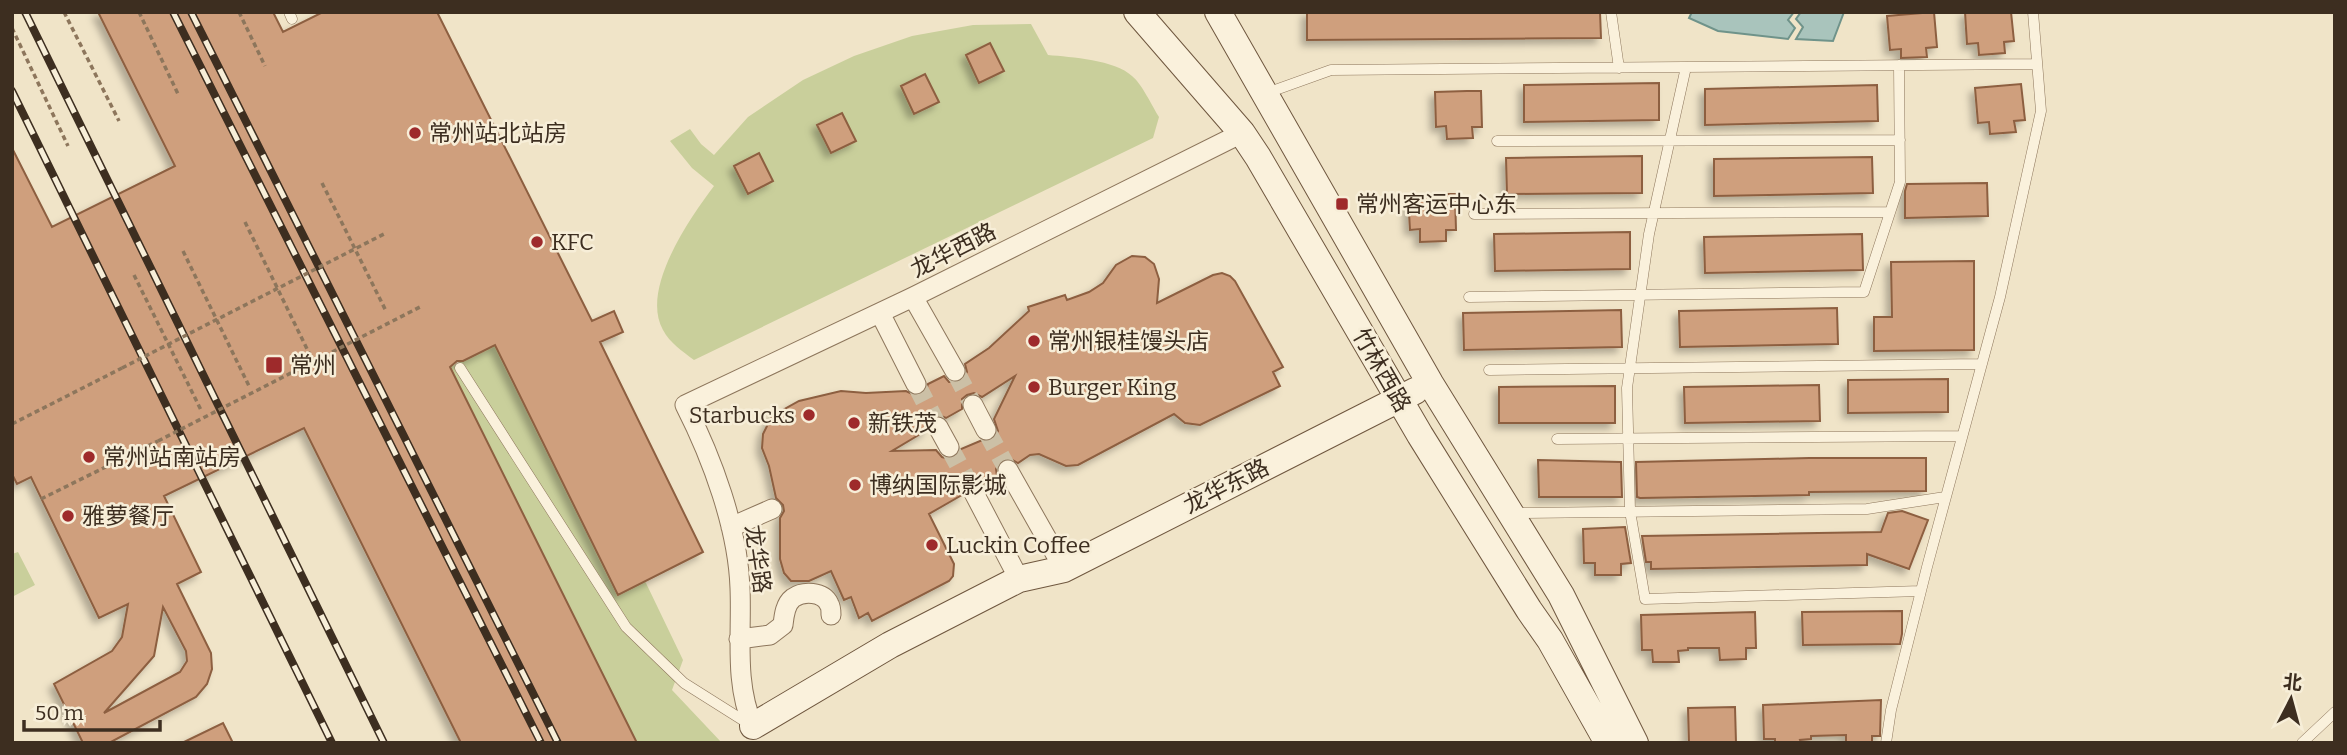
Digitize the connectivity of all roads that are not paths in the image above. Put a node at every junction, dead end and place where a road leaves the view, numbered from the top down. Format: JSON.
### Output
{"nodes":[{"id":1,"x":1136,"y":12,"type":"edge"},
{"id":2,"x":1218,"y":12,"type":"edge"},
{"id":3,"x":1611,"y":12,"type":"edge"},
{"id":4,"x":2033,"y":12,"type":"edge"},
{"id":5,"x":2037,"y":64,"type":"junction"},
{"id":6,"x":1899,"y":65,"type":"junction"},
{"id":7,"x":1686,"y":67,"type":"junction"},
{"id":8,"x":1619,"y":68,"type":"junction"},
{"id":9,"x":1264,"y":94,"type":"junction"},
{"id":10,"x":1242,"y":133,"type":"junction"},
{"id":11,"x":1497,"y":141,"type":"dead end"},
{"id":12,"x":1670,"y":141,"type":"junction"},
{"id":13,"x":1899,"y":141,"type":"junction"},
{"id":14,"x":1890,"y":212,"type":"junction"},
{"id":15,"x":1654,"y":213,"type":"junction"},
{"id":16,"x":1474,"y":214,"type":"dead end"},
{"id":17,"x":1640,"y":295,"type":"junction"},
{"id":18,"x":913,"y":298,"type":"junction"},
{"id":19,"x":1469,"y":298,"type":"dead end"},
{"id":20,"x":880,"y":313,"type":"junction"},
{"id":21,"x":1981,"y":365,"type":"junction"},
{"id":22,"x":460,"y":368,"type":"dead end"},
{"id":23,"x":1630,"y":368,"type":"junction"},
{"id":24,"x":1489,"y":370,"type":"dead end"},
{"id":25,"x":955,"y":371,"type":"tunnel mouth"},
{"id":26,"x":1426,"y":377,"type":"junction"},
{"id":27,"x":916,"y":384,"type":"tunnel mouth"},
{"id":28,"x":1396,"y":393,"type":"junction"},
{"id":29,"x":685,"y":405,"type":"joint"},
{"id":30,"x":973,"y":405,"type":"tunnel mouth"},
{"id":31,"x":938,"y":427,"type":"tunnel mouth"},
{"id":32,"x":986,"y":430,"type":"tunnel mouth"},
{"id":33,"x":1962,"y":436,"type":"junction"},
{"id":34,"x":1557,"y":439,"type":"dead end"},
{"id":35,"x":1629,"y":439,"type":"junction"},
{"id":36,"x":949,"y":447,"type":"tunnel mouth"},
{"id":37,"x":1008,"y":470,"type":"tunnel mouth"},
{"id":38,"x":974,"y":493,"type":"tunnel mouth"},
{"id":39,"x":1945,"y":497,"type":"junction"},
{"id":40,"x":772,"y":509,"type":"dead end"},
{"id":41,"x":1630,"y":510,"type":"junction"},
{"id":42,"x":1510,"y":513,"type":"junction"},
{"id":43,"x":731,"y":527,"type":"junction"},
{"id":44,"x":1060,"y":561,"type":"junction"},
{"id":45,"x":1019,"y":579,"type":"junction"},
{"id":46,"x":1921,"y":591,"type":"junction"},
{"id":47,"x":831,"y":615,"type":"dead end"},
{"id":48,"x":739,"y":639,"type":"junction"},
{"id":49,"x":2335,"y":712,"type":"edge"},
{"id":50,"x":753,"y":726,"type":"junction"},
{"id":51,"x":1608,"y":743,"type":"edge"},
{"id":52,"x":1635,"y":743,"type":"edge"},
{"id":53,"x":1886,"y":743,"type":"edge"},
{"id":54,"x":2302,"y":743,"type":"edge"}],
"edges":[{"from":1,"to":10,"type":"main road","name":"竹林西路"},
{"from":2,"to":9,"type":"main road","name":"竹林西路"},
{"from":3,"to":8,"type":"lane"},
{"from":4,"to":5,"type":"lane"},
{"from":5,"to":6,"type":"lane"},
{"from":5,"to":21,"type":"lane"},
{"from":6,"to":7,"type":"lane"},
{"from":6,"to":13,"type":"lane"},
{"from":7,"to":8,"type":"lane"},
{"from":7,"to":12,"type":"lane"},
{"from":8,"to":9,"type":"lane"},
{"from":9,"to":26,"type":"main road","name":"竹林西路"},
{"from":10,"to":18,"type":"street","name":"龙华西路"},
{"from":10,"to":28,"type":"main road","name":"竹林西路"},
{"from":11,"to":12,"type":"lane"},
{"from":12,"to":13,"type":"lane"},
{"from":12,"to":15,"type":"lane"},
{"from":13,"to":14,"type":"lane"},
{"from":14,"to":15,"type":"lane"},
{"from":14,"to":17,"type":"lane"},
{"from":15,"to":16,"type":"lane"},
{"from":15,"to":17,"type":"lane"},
{"from":17,"to":19,"type":"lane"},
{"from":17,"to":23,"type":"lane"},
{"from":18,"to":20,"type":"street","name":"龙华西路"},
{"from":18,"to":25,"type":"street"},
{"from":20,"to":27,"type":"street"},
{"from":20,"to":29,"type":"street","name":"龙华西路"},
{"from":21,"to":23,"type":"lane"},
{"from":21,"to":33,"type":"lane"},
{"from":22,"to":50,"type":"lane"},
{"from":23,"to":24,"type":"lane"},
{"from":23,"to":35,"type":"lane"},
{"from":26,"to":28,"type":"main road","name":"龙华东路"},
{"from":26,"to":42,"type":"main road","name":"竹林西路"},
{"from":28,"to":44,"type":"main road","name":"龙华东路"},
{"from":28,"to":51,"type":"main road","name":"竹林西路"},
{"from":29,"to":43,"type":"street","name":"龙华路"},
{"from":30,"to":32,"type":"street"},
{"from":31,"to":36,"type":"street"},
{"from":33,"to":35,"type":"lane"},
{"from":33,"to":39,"type":"lane"},
{"from":34,"to":35,"type":"lane"},
{"from":35,"to":41,"type":"lane"},
{"from":37,"to":44,"type":"street"},
{"from":38,"to":45,"type":"street"},
{"from":39,"to":41,"type":"lane"},
{"from":39,"to":46,"type":"lane"},
{"from":40,"to":43,"type":"street"},
{"from":41,"to":42,"type":"lane"},
{"from":41,"to":46,"type":"lane"},
{"from":42,"to":52,"type":"main road","name":"竹林西路"},
{"from":43,"to":48,"type":"street","name":"龙华路"},
{"from":44,"to":45,"type":"main road","name":"龙华东路"},
{"from":45,"to":50,"type":"main road","name":"龙华东路"},
{"from":46,"to":53,"type":"lane"},
{"from":47,"to":48,"type":"street"},
{"from":48,"to":50,"type":"street","name":"龙华路"},
{"from":49,"to":54,"type":"lane"}]}
